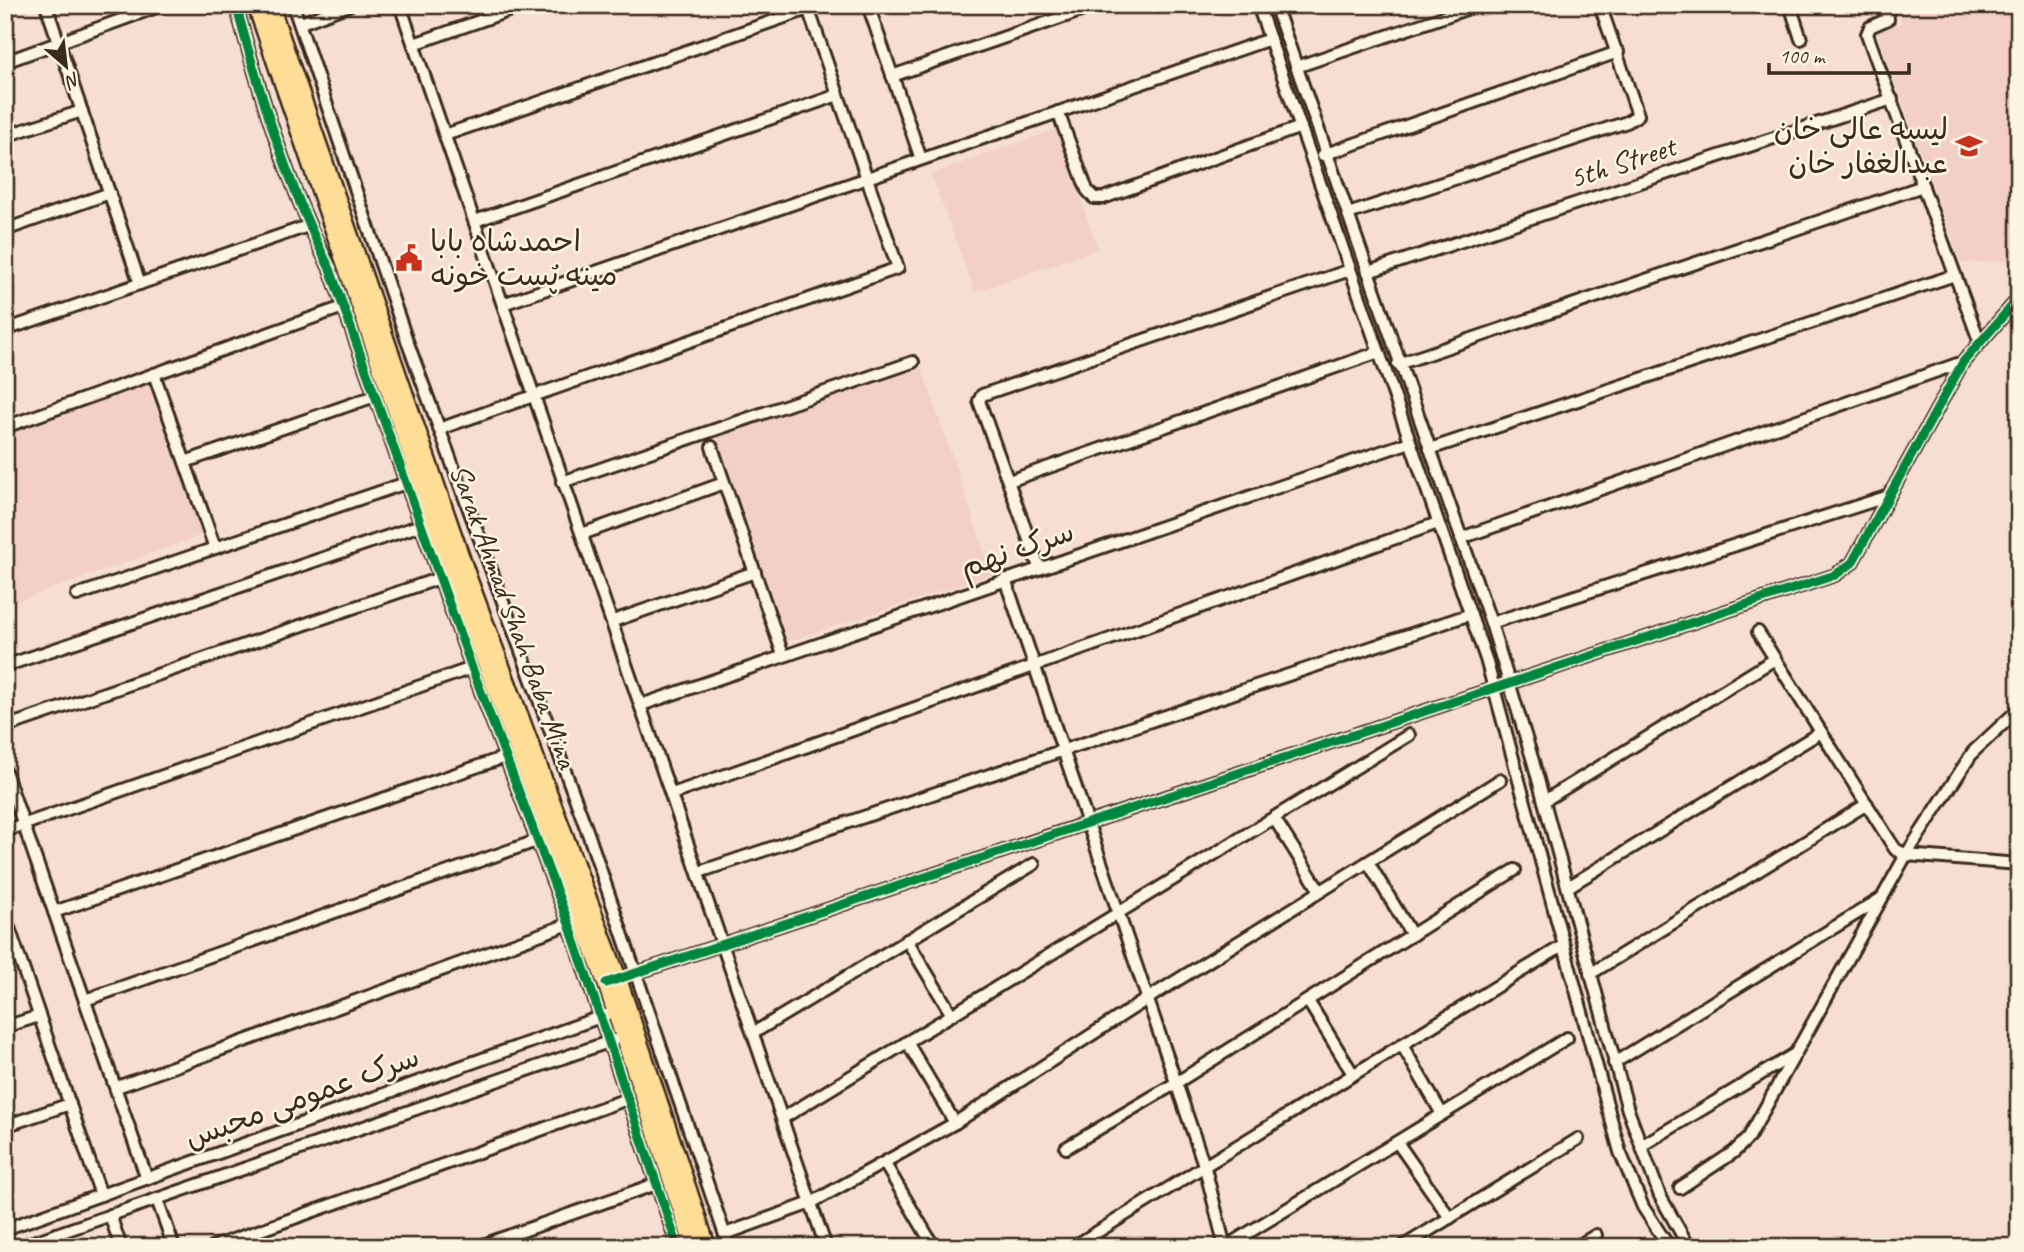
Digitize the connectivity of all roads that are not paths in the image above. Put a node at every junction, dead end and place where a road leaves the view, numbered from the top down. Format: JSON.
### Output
{"nodes":[{"id":1,"x":46,"y":5,"type":"edge"},
{"id":2,"x":162,"y":5,"type":"edge"},
{"id":3,"x":236,"y":5,"type":"edge"},
{"id":4,"x":256,"y":5,"type":"edge"},
{"id":5,"x":270,"y":5,"type":"edge"},
{"id":6,"x":293,"y":5,"type":"edge"},
{"id":7,"x":349,"y":5,"type":"edge"},
{"id":8,"x":400,"y":5,"type":"edge"},
{"id":9,"x":525,"y":5,"type":"edge"},
{"id":10,"x":868,"y":5,"type":"edge"},
{"id":11,"x":1098,"y":5,"type":"edge"},
{"id":12,"x":1258,"y":5,"type":"edge"},
{"id":13,"x":1275,"y":5,"type":"edge"},
{"id":14,"x":1478,"y":5,"type":"edge"},
{"id":15,"x":1600,"y":5,"type":"edge"},
{"id":16,"x":1790,"y":5,"type":"edge"},
{"id":17,"x":1886,"y":5,"type":"edge"},
{"id":18,"x":808,"y":7,"type":"edge"},
{"id":19,"x":301,"y":23,"type":"junction"},
{"id":20,"x":1801,"y":38,"type":"dead end"},
{"id":21,"x":1270,"y":39,"type":"junction"},
{"id":22,"x":59,"y":43,"type":"junction"},
{"id":23,"x":414,"y":44,"type":"junction"},
{"id":24,"x":1618,"y":52,"type":"junction"},
{"id":25,"x":5,"y":62,"type":"edge"},
{"id":26,"x":1296,"y":67,"type":"junction"},
{"id":27,"x":892,"y":76,"type":"junction"},
{"id":28,"x":838,"y":95,"type":"junction"},
{"id":29,"x":1892,"y":99,"type":"junction"},
{"id":30,"x":82,"y":111,"type":"junction"},
{"id":31,"x":1058,"y":112,"type":"junction"},
{"id":32,"x":1301,"y":127,"type":"junction"},
{"id":33,"x":445,"y":135,"type":"junction"},
{"id":34,"x":5,"y":136,"type":"edge"},
{"id":35,"x":1327,"y":153,"type":"junction"},
{"id":36,"x":1312,"y":158,"type":"junction"},
{"id":37,"x":921,"y":159,"type":"junction"},
{"id":38,"x":867,"y":178,"type":"junction"},
{"id":39,"x":1923,"y":186,"type":"junction"},
{"id":40,"x":110,"y":193,"type":"junction"},
{"id":41,"x":1348,"y":214,"type":"junction"},
{"id":42,"x":475,"y":221,"type":"junction"},
{"id":43,"x":308,"y":226,"type":"junction"},
{"id":44,"x":5,"y":230,"type":"edge"},
{"id":45,"x":1350,"y":270,"type":"junction"},
{"id":46,"x":1368,"y":272,"type":"junction"},
{"id":47,"x":1955,"y":275,"type":"junction"},
{"id":48,"x":140,"y":284,"type":"junction"},
{"id":49,"x":2019,"y":298,"type":"edge"},
{"id":50,"x":503,"y":304,"type":"junction"},
{"id":51,"x":343,"y":307,"type":"junction"},
{"id":52,"x":5,"y":330,"type":"edge"},
{"id":53,"x":1980,"y":343,"type":"junction"},
{"id":54,"x":1379,"y":352,"type":"junction"},
{"id":55,"x":913,"y":362,"type":"dead end"},
{"id":56,"x":1963,"y":362,"type":"junction"},
{"id":57,"x":1398,"y":364,"type":"junction"},
{"id":58,"x":154,"y":374,"type":"junction"},
{"id":59,"x":533,"y":395,"type":"junction"},
{"id":60,"x":375,"y":396,"type":"junction"},
{"id":61,"x":5,"y":426,"type":"edge"},
{"id":62,"x":439,"y":429,"type":"junction"},
{"id":63,"x":1410,"y":442,"type":"junction"},
{"id":64,"x":712,"y":447,"type":"dead end"},
{"id":65,"x":1430,"y":449,"type":"junction"},
{"id":66,"x":185,"y":463,"type":"junction"},
{"id":67,"x":1009,"y":481,"type":"junction"},
{"id":68,"x":562,"y":482,"type":"junction"},
{"id":69,"x":406,"y":483,"type":"junction"},
{"id":70,"x":724,"y":483,"type":"junction"},
{"id":71,"x":1889,"y":496,"type":"junction"},
{"id":72,"x":1438,"y":523,"type":"junction"},
{"id":73,"x":421,"y":525,"type":"junction"},
{"id":74,"x":582,"y":534,"type":"junction"},
{"id":75,"x":1461,"y":538,"type":"junction"},
{"id":76,"x":215,"y":548,"type":"junction"},
{"id":77,"x":1040,"y":567,"type":"junction"},
{"id":78,"x":755,"y":572,"type":"junction"},
{"id":79,"x":440,"y":578,"type":"junction"},
{"id":80,"x":1005,"y":579,"type":"junction"},
{"id":81,"x":77,"y":595,"type":"dead end"},
{"id":82,"x":1471,"y":614,"type":"junction"},
{"id":83,"x":612,"y":621,"type":"junction"},
{"id":84,"x":1492,"y":623,"type":"junction"},
{"id":85,"x":1758,"y":632,"type":"dead end"},
{"id":86,"x":783,"y":655,"type":"junction"},
{"id":87,"x":1775,"y":659,"type":"junction"},
{"id":88,"x":1033,"y":665,"type":"junction"},
{"id":89,"x":5,"y":666,"type":"edge"},
{"id":90,"x":472,"y":668,"type":"junction"},
{"id":91,"x":1510,"y":683,"type":"junction"},
{"id":92,"x":1494,"y":687,"type":"junction"},
{"id":93,"x":642,"y":705,"type":"junction"},
{"id":94,"x":2019,"y":709,"type":"edge"},
{"id":95,"x":5,"y":727,"type":"edge"},
{"id":96,"x":1821,"y":732,"type":"junction"},
{"id":97,"x":1409,"y":735,"type":"dead end"},
{"id":98,"x":1061,"y":751,"type":"junction"},
{"id":99,"x":505,"y":757,"type":"junction"},
{"id":100,"x":5,"y":771,"type":"edge"},
{"id":101,"x":1500,"y":780,"type":"dead end"},
{"id":102,"x":672,"y":794,"type":"junction"},
{"id":103,"x":1544,"y":800,"type":"junction"},
{"id":104,"x":1867,"y":804,"type":"junction"},
{"id":105,"x":1274,"y":818,"type":"junction"},
{"id":106,"x":1085,"y":822,"type":"junction"},
{"id":107,"x":24,"y":825,"type":"junction"},
{"id":108,"x":5,"y":831,"type":"edge"},
{"id":109,"x":539,"y":840,"type":"junction"},
{"id":110,"x":1906,"y":855,"type":"junction"},
{"id":111,"x":1368,"y":862,"type":"junction"},
{"id":112,"x":2019,"y":863,"type":"edge"},
{"id":113,"x":1034,"y":864,"type":"dead end"},
{"id":114,"x":1515,"y":870,"type":"dead end"},
{"id":115,"x":699,"y":872,"type":"junction"},
{"id":116,"x":1567,"y":887,"type":"junction"},
{"id":117,"x":1320,"y":891,"type":"junction"},
{"id":118,"x":1884,"y":896,"type":"junction"},
{"id":119,"x":54,"y":912,"type":"junction"},
{"id":120,"x":5,"y":916,"type":"edge"},
{"id":121,"x":1118,"y":916,"type":"junction"},
{"id":122,"x":569,"y":924,"type":"junction"},
{"id":123,"x":7,"y":929,"type":"edge"},
{"id":124,"x":1412,"y":934,"type":"junction"},
{"id":125,"x":907,"y":940,"type":"junction"},
{"id":126,"x":724,"y":944,"type":"junction"},
{"id":127,"x":1564,"y":946,"type":"junction"},
{"id":128,"x":635,"y":974,"type":"junction"},
{"id":129,"x":1590,"y":974,"type":"junction"},
{"id":130,"x":612,"y":981,"type":"junction"},
{"id":131,"x":1147,"y":999,"type":"junction"},
{"id":132,"x":85,"y":1000,"type":"junction"},
{"id":133,"x":1308,"y":1001,"type":"junction"},
{"id":134,"x":608,"y":1014,"type":"junction"},
{"id":135,"x":952,"y":1015,"type":"junction"},
{"id":136,"x":39,"y":1016,"type":"junction"},
{"id":137,"x":5,"y":1027,"type":"edge"},
{"id":138,"x":755,"y":1032,"type":"junction"},
{"id":139,"x":1567,"y":1038,"type":"dead end"},
{"id":140,"x":616,"y":1039,"type":"junction"},
{"id":141,"x":907,"y":1042,"type":"junction"},
{"id":142,"x":1402,"y":1045,"type":"junction"},
{"id":143,"x":1796,"y":1054,"type":"junction"},
{"id":144,"x":1614,"y":1063,"type":"junction"},
{"id":145,"x":1353,"y":1074,"type":"junction"},
{"id":146,"x":1176,"y":1083,"type":"junction"},
{"id":147,"x":117,"y":1087,"type":"junction"},
{"id":148,"x":627,"y":1099,"type":"junction"},
{"id":149,"x":70,"y":1104,"type":"junction"},
{"id":150,"x":1442,"y":1114,"type":"junction"},
{"id":151,"x":783,"y":1118,"type":"junction"},
{"id":152,"x":956,"y":1123,"type":"junction"},
{"id":153,"x":5,"y":1126,"type":"edge"},
{"id":154,"x":1578,"y":1139,"type":"dead end"},
{"id":155,"x":1397,"y":1142,"type":"junction"},
{"id":156,"x":1641,"y":1146,"type":"junction"},
{"id":157,"x":1066,"y":1148,"type":"dead end"},
{"id":158,"x":885,"y":1164,"type":"junction"},
{"id":159,"x":183,"y":1166,"type":"junction"},
{"id":160,"x":1205,"y":1168,"type":"junction"},
{"id":161,"x":147,"y":1179,"type":"junction"},
{"id":162,"x":656,"y":1184,"type":"junction"},
{"id":163,"x":191,"y":1187,"type":"junction"},
{"id":164,"x":1680,"y":1188,"type":"dead end"},
{"id":165,"x":101,"y":1195,"type":"junction"},
{"id":166,"x":157,"y":1199,"type":"junction"},
{"id":167,"x":811,"y":1203,"type":"junction"},
{"id":168,"x":110,"y":1215,"type":"junction"},
{"id":169,"x":1450,"y":1218,"type":"junction"},
{"id":170,"x":5,"y":1229,"type":"edge"},
{"id":171,"x":725,"y":1234,"type":"junction"},
{"id":172,"x":1596,"y":1235,"type":"dead end"},
{"id":173,"x":19,"y":1247,"type":"edge"},
{"id":174,"x":121,"y":1247,"type":"edge"},
{"id":175,"x":174,"y":1247,"type":"edge"},
{"id":176,"x":213,"y":1247,"type":"edge"},
{"id":177,"x":477,"y":1247,"type":"edge"},
{"id":178,"x":678,"y":1247,"type":"edge"},
{"id":179,"x":694,"y":1247,"type":"edge"},
{"id":180,"x":707,"y":1247,"type":"edge"},
{"id":181,"x":729,"y":1247,"type":"edge"},
{"id":182,"x":826,"y":1247,"type":"edge"},
{"id":183,"x":934,"y":1247,"type":"edge"},
{"id":184,"x":1073,"y":1247,"type":"edge"},
{"id":185,"x":1225,"y":1247,"type":"edge"},
{"id":186,"x":1402,"y":1247,"type":"edge"},
{"id":187,"x":1576,"y":1247,"type":"edge"},
{"id":188,"x":1669,"y":1247,"type":"edge"},
{"id":189,"x":1689,"y":1247,"type":"edge"}],
"edges":[{"from":1,"to":22,"type":"street"},
{"from":2,"to":22,"type":"street"},
{"from":3,"to":43,"type":"street"},
{"from":4,"to":130,"type":"highway"},
{"from":5,"to":130,"type":"highway","name":"Sarak Ahmad Shah Baba Mina"},
{"from":6,"to":19,"type":"street"},
{"from":7,"to":19,"type":"street"},
{"from":8,"to":23,"type":"street"},
{"from":9,"to":23,"type":"street"},
{"from":10,"to":27,"type":"street"},
{"from":11,"to":27,"type":"street"},
{"from":12,"to":21,"type":"street"},
{"from":13,"to":26,"type":"street"},
{"from":14,"to":26,"type":"street"},
{"from":15,"to":24,"type":"street"},
{"from":16,"to":20,"type":"street"},
{"from":17,"to":29,"type":"street"},
{"from":18,"to":28,"type":"street"},
{"from":18,"to":33,"type":"street"},
{"from":19,"to":62,"type":"street"},
{"from":21,"to":31,"type":"street"},
{"from":21,"to":32,"type":"street"},
{"from":22,"to":25,"type":"street"},
{"from":22,"to":30,"type":"street"},
{"from":23,"to":33,"type":"street"},
{"from":24,"to":35,"type":"street"},
{"from":24,"to":41,"type":"street"},
{"from":26,"to":35,"type":"street"},
{"from":27,"to":37,"type":"street"},
{"from":28,"to":38,"type":"street"},
{"from":28,"to":42,"type":"street"},
{"from":29,"to":39,"type":"street"},
{"from":29,"to":46,"type":"street","name":"5th Street"},
{"from":30,"to":34,"type":"street"},
{"from":30,"to":40,"type":"street"},
{"from":31,"to":32,"type":"street"},
{"from":31,"to":37,"type":"street"},
{"from":32,"to":36,"type":"street"},
{"from":33,"to":42,"type":"street"},
{"from":35,"to":36,"type":"street"},
{"from":35,"to":41,"type":"street"},
{"from":36,"to":45,"type":"street"},
{"from":37,"to":38,"type":"street"},
{"from":38,"to":50,"type":"street"},
{"from":38,"to":59,"type":"street"},
{"from":39,"to":47,"type":"street"},
{"from":39,"to":57,"type":"street"},
{"from":40,"to":44,"type":"street"},
{"from":40,"to":48,"type":"street"},
{"from":41,"to":46,"type":"street"},
{"from":42,"to":50,"type":"street"},
{"from":43,"to":48,"type":"street"},
{"from":43,"to":51,"type":"street"},
{"from":45,"to":54,"type":"street"},
{"from":45,"to":67,"type":"street"},
{"from":46,"to":57,"type":"street"},
{"from":47,"to":53,"type":"street"},
{"from":47,"to":65,"type":"street"},
{"from":48,"to":52,"type":"street"},
{"from":49,"to":53,"type":"street"},
{"from":50,"to":59,"type":"street"},
{"from":51,"to":58,"type":"street"},
{"from":51,"to":60,"type":"street"},
{"from":53,"to":56,"type":"street"},
{"from":54,"to":63,"type":"street"},
{"from":54,"to":67,"type":"street"},
{"from":55,"to":68,"type":"street"},
{"from":56,"to":71,"type":"street"},
{"from":56,"to":75,"type":"street"},
{"from":57,"to":65,"type":"street"},
{"from":58,"to":61,"type":"street"},
{"from":58,"to":66,"type":"street"},
{"from":59,"to":62,"type":"street"},
{"from":59,"to":68,"type":"street"},
{"from":60,"to":66,"type":"street"},
{"from":60,"to":69,"type":"street"},
{"from":62,"to":128,"type":"street"},
{"from":63,"to":72,"type":"street"},
{"from":63,"to":77,"type":"street","name":"سرک نهم"},
{"from":64,"to":70,"type":"street"},
{"from":65,"to":75,"type":"street"},
{"from":66,"to":76,"type":"street"},
{"from":67,"to":77,"type":"street"},
{"from":68,"to":74,"type":"street"},
{"from":69,"to":73,"type":"street"},
{"from":69,"to":76,"type":"street"},
{"from":70,"to":74,"type":"street"},
{"from":70,"to":78,"type":"street"},
{"from":71,"to":84,"type":"street"},
{"from":71,"to":91,"type":"street"},
{"from":72,"to":82,"type":"street"},
{"from":72,"to":88,"type":"street"},
{"from":73,"to":79,"type":"street"},
{"from":73,"to":89,"type":"street"},
{"from":74,"to":83,"type":"street"},
{"from":75,"to":84,"type":"street"},
{"from":76,"to":81,"type":"street"},
{"from":77,"to":80,"type":"street","name":"سرک نهم"},
{"from":78,"to":83,"type":"street"},
{"from":78,"to":86,"type":"street"},
{"from":79,"to":90,"type":"street"},
{"from":79,"to":95,"type":"street"},
{"from":80,"to":86,"type":"street","name":"سرک نهم"},
{"from":80,"to":88,"type":"street"},
{"from":82,"to":92,"type":"street"},
{"from":82,"to":98,"type":"street"},
{"from":83,"to":93,"type":"street"},
{"from":84,"to":91,"type":"street"},
{"from":85,"to":87,"type":"street"},
{"from":86,"to":93,"type":"street","name":"سرک نهم"},
{"from":87,"to":96,"type":"street"},
{"from":87,"to":103,"type":"street"},
{"from":88,"to":98,"type":"street"},
{"from":88,"to":102,"type":"street"},
{"from":90,"to":99,"type":"street"},
{"from":90,"to":107,"type":"street"},
{"from":91,"to":92,"type":"street"},
{"from":91,"to":103,"type":"street"},
{"from":92,"to":106,"type":"street"},
{"from":92,"to":127,"type":"street"},
{"from":93,"to":102,"type":"street"},
{"from":94,"to":110,"type":"street"},
{"from":96,"to":104,"type":"street"},
{"from":96,"to":116,"type":"street"},
{"from":97,"to":105,"type":"street"},
{"from":98,"to":106,"type":"street"},
{"from":98,"to":115,"type":"street"},
{"from":99,"to":109,"type":"street"},
{"from":99,"to":119,"type":"street"},
{"from":100,"to":107,"type":"street"},
{"from":101,"to":111,"type":"street"},
{"from":102,"to":115,"type":"street"},
{"from":103,"to":116,"type":"street"},
{"from":104,"to":110,"type":"street"},
{"from":104,"to":129,"type":"street"},
{"from":105,"to":117,"type":"street"},
{"from":105,"to":121,"type":"street"},
{"from":106,"to":121,"type":"street"},
{"from":106,"to":126,"type":"street"},
{"from":107,"to":108,"type":"street"},
{"from":107,"to":119,"type":"street"},
{"from":109,"to":122,"type":"street"},
{"from":109,"to":132,"type":"street"},
{"from":110,"to":112,"type":"street"},
{"from":110,"to":118,"type":"street"},
{"from":111,"to":117,"type":"street"},
{"from":111,"to":124,"type":"street"},
{"from":113,"to":125,"type":"street"},
{"from":114,"to":124,"type":"street"},
{"from":115,"to":126,"type":"street"},
{"from":116,"to":129,"type":"street"},
{"from":117,"to":131,"type":"street"},
{"from":118,"to":143,"type":"street"},
{"from":118,"to":144,"type":"street"},
{"from":119,"to":132,"type":"street"},
{"from":120,"to":123,"type":"street"},
{"from":121,"to":131,"type":"street"},
{"from":121,"to":135,"type":"street"},
{"from":122,"to":134,"type":"street"},
{"from":122,"to":147,"type":"street"},
{"from":123,"to":136,"type":"street"},
{"from":124,"to":133,"type":"street"},
{"from":125,"to":135,"type":"street"},
{"from":125,"to":138,"type":"street"},
{"from":126,"to":128,"type":"street"},
{"from":126,"to":138,"type":"street"},
{"from":127,"to":142,"type":"street"},
{"from":127,"to":188,"type":"street"},
{"from":128,"to":130,"type":"street"},
{"from":128,"to":171,"type":"street"},
{"from":129,"to":144,"type":"street"},
{"from":130,"to":134,"type":"highway"},
{"from":130,"to":180,"type":"highway","name":"Sarak Ahmad Shah Baba Mina"},
{"from":131,"to":146,"type":"street"},
{"from":131,"to":152,"type":"street"},
{"from":132,"to":147,"type":"street"},
{"from":133,"to":145,"type":"street"},
{"from":133,"to":146,"type":"street"},
{"from":134,"to":140,"type":"highway"},
{"from":134,"to":159,"type":"street","name":"سرک عمومی محبس"},
{"from":135,"to":141,"type":"street"},
{"from":136,"to":137,"type":"street"},
{"from":136,"to":149,"type":"street"},
{"from":138,"to":151,"type":"street"},
{"from":139,"to":150,"type":"street"},
{"from":140,"to":148,"type":"street"},
{"from":140,"to":163,"type":"street","name":"سرک عمومی محبس"},
{"from":140,"to":179,"type":"highway"},
{"from":141,"to":151,"type":"street"},
{"from":141,"to":152,"type":"street"},
{"from":142,"to":145,"type":"street"},
{"from":142,"to":150,"type":"street"},
{"from":143,"to":156,"type":"street"},
{"from":143,"to":164,"type":"street"},
{"from":144,"to":156,"type":"street"},
{"from":145,"to":160,"type":"street"},
{"from":146,"to":157,"type":"street"},
{"from":146,"to":160,"type":"street"},
{"from":147,"to":161,"type":"street"},
{"from":148,"to":162,"type":"street"},
{"from":148,"to":176,"type":"street"},
{"from":149,"to":153,"type":"street"},
{"from":149,"to":165,"type":"street"},
{"from":150,"to":155,"type":"street"},
{"from":151,"to":167,"type":"street"},
{"from":152,"to":158,"type":"street"},
{"from":154,"to":169,"type":"street"},
{"from":155,"to":169,"type":"street"},
{"from":155,"to":185,"type":"street"},
{"from":156,"to":189,"type":"street"},
{"from":158,"to":167,"type":"street"},
{"from":158,"to":183,"type":"street"},
{"from":159,"to":161,"type":"street","name":"سرک عمومی محبس"},
{"from":159,"to":163,"type":"street"},
{"from":160,"to":184,"type":"street"},
{"from":160,"to":185,"type":"street"},
{"from":161,"to":165,"type":"street","name":"سرک عمومی محبس"},
{"from":162,"to":177,"type":"street"},
{"from":162,"to":178,"type":"street"},
{"from":163,"to":166,"type":"street","name":"سرک عمومی محبس"},
{"from":165,"to":170,"type":"street","name":"سرک عمومی محبس"},
{"from":166,"to":168,"type":"street","name":"سرک عمومی محبس"},
{"from":166,"to":175,"type":"street"},
{"from":167,"to":171,"type":"street"},
{"from":167,"to":182,"type":"street"},
{"from":168,"to":173,"type":"street","name":"سرک عمومی محبس"},
{"from":168,"to":174,"type":"street"},
{"from":169,"to":186,"type":"street"},
{"from":171,"to":181,"type":"street"},
{"from":172,"to":187,"type":"street"}]}
